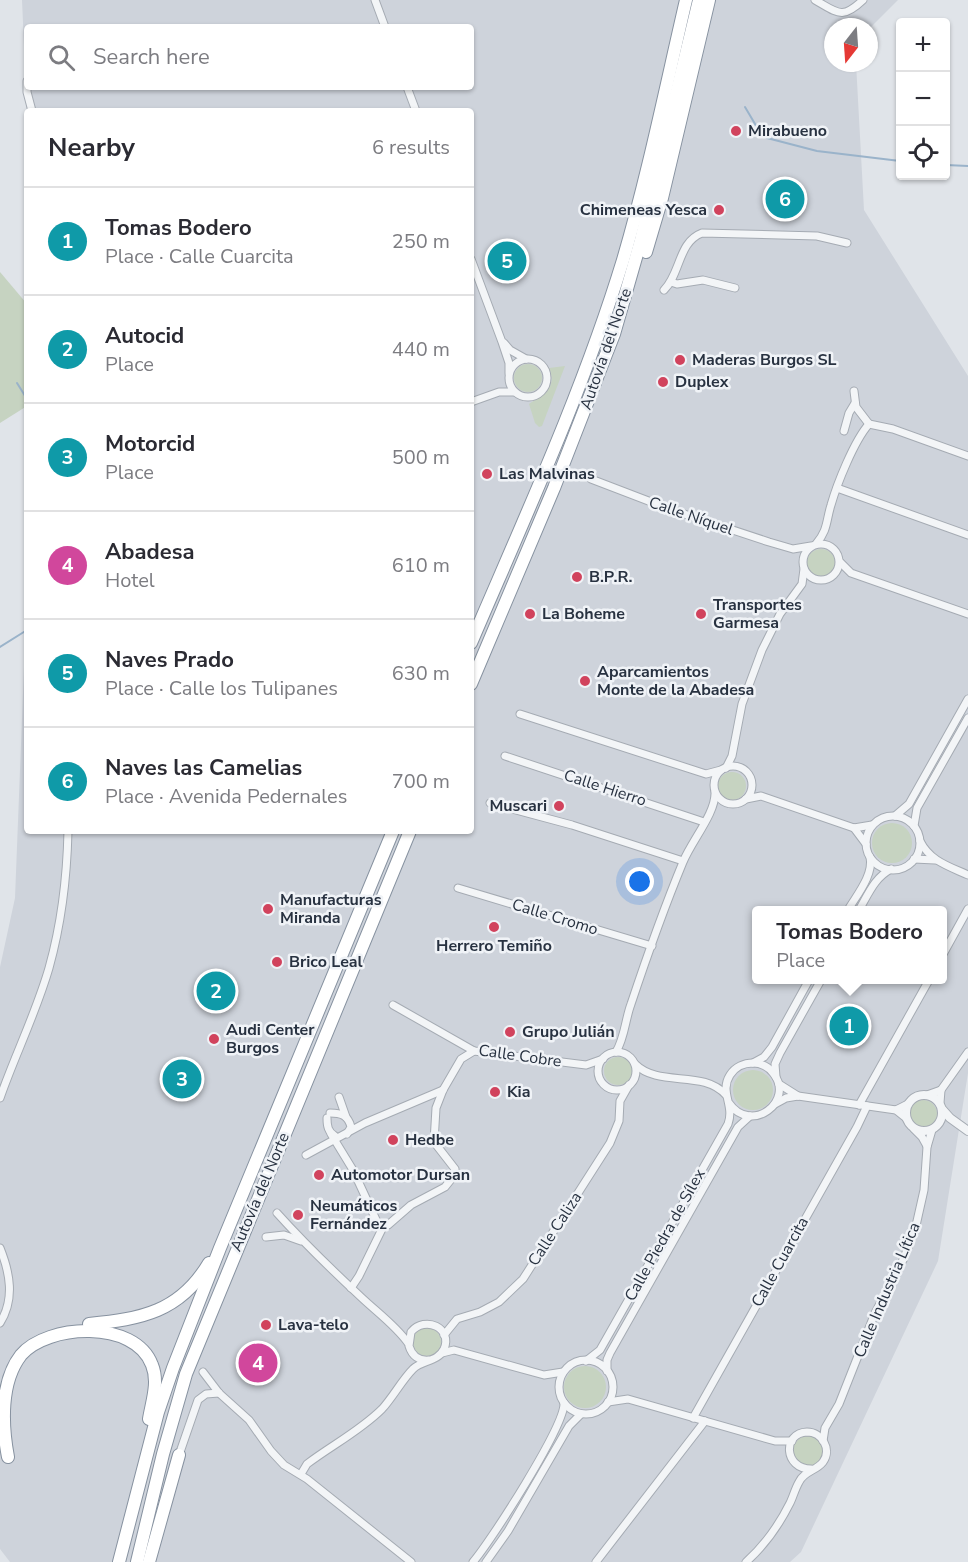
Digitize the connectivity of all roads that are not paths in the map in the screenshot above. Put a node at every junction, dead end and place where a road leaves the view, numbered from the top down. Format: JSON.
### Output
{"nodes":[{"id":1,"x":375,"y":0,"type":"edge"},
{"id":2,"x":686,"y":0,"type":"edge"},
{"id":3,"x":699,"y":0,"type":"edge"},
{"id":4,"x":709,"y":0,"type":"edge"},
{"id":5,"x":815,"y":0,"type":"edge"},
{"id":6,"x":863,"y":0,"type":"edge"},
{"id":7,"x":384,"y":24,"type":"edge"},
{"id":8,"x":27,"y":90,"type":"edge"},
{"id":9,"x":408,"y":90,"type":"edge"},
{"id":10,"x":31,"y":108,"type":"edge"},
{"id":11,"x":415,"y":108,"type":"edge"},
{"id":12,"x":847,"y":243,"type":"dead end"},
{"id":13,"x":474,"y":266,"type":"edge"},
{"id":14,"x":671,"y":282,"type":"junction"},
{"id":15,"x":735,"y":288,"type":"dead end"},
{"id":16,"x":664,"y":290,"type":"dead end"},
{"id":17,"x":614,"y":334,"type":"junction"},
{"id":18,"x":502,"y":342,"type":"junction"},
{"id":19,"x":526,"y":359,"type":"junction"},
{"id":20,"x":509,"y":374,"type":"junction"},
{"id":21,"x":854,"y":391,"type":"dead end"},
{"id":22,"x":516,"y":393,"type":"junction"},
{"id":23,"x":492,"y":394,"type":"junction"},
{"id":24,"x":474,"y":401,"type":"edge"},
{"id":25,"x":855,"y":403,"type":"junction"},
{"id":26,"x":869,"y":424,"type":"junction"},
{"id":27,"x":844,"y":431,"type":"dead end"},
{"id":28,"x":968,"y":456,"type":"edge"},
{"id":29,"x":591,"y":479,"type":"dead end"},
{"id":30,"x":837,"y":488,"type":"junction"},
{"id":31,"x":825,"y":533,"type":"junction"},
{"id":32,"x":968,"y":535,"type":"edge"},
{"id":33,"x":813,"y":545,"type":"junction"},
{"id":34,"x":832,"y":547,"type":"junction"},
{"id":35,"x":793,"y":549,"type":"junction"},
{"id":36,"x":840,"y":561,"type":"junction"},
{"id":37,"x":803,"y":568,"type":"junction"},
{"id":38,"x":850,"y":573,"type":"junction"},
{"id":39,"x":834,"y":575,"type":"junction"},
{"id":40,"x":818,"y":580,"type":"junction"},
{"id":41,"x":801,"y":584,"type":"junction"},
{"id":42,"x":968,"y":614,"type":"edge"},
{"id":43,"x":474,"y":636,"type":"edge"},
{"id":44,"x":474,"y":676,"type":"edge"},
{"id":45,"x":968,"y":699,"type":"edge"},
{"id":46,"x":520,"y":714,"type":"dead end"},
{"id":47,"x":968,"y":718,"type":"edge"},
{"id":48,"x":505,"y":756,"type":"dead end"},
{"id":49,"x":732,"y":756,"type":"junction"},
{"id":50,"x":723,"y":769,"type":"junction"},
{"id":51,"x":744,"y":769,"type":"junction"},
{"id":52,"x":706,"y":774,"type":"junction"},
{"id":53,"x":752,"y":784,"type":"junction"},
{"id":54,"x":715,"y":790,"type":"junction"},
{"id":55,"x":761,"y":796,"type":"junction"},
{"id":56,"x":746,"y":799,"type":"junction"},
{"id":57,"x":489,"y":803,"type":"dead end"},
{"id":58,"x":730,"y":804,"type":"junction"},
{"id":59,"x":714,"y":808,"type":"junction"},
{"id":60,"x":895,"y":816,"type":"junction"},
{"id":61,"x":704,"y":822,"type":"junction"},
{"id":62,"x":872,"y":825,"type":"junction"},
{"id":63,"x":914,"y":826,"type":"junction"},
{"id":64,"x":854,"y":828,"type":"junction"},
{"id":65,"x":68,"y":834,"type":"edge"},
{"id":66,"x":392,"y":834,"type":"edge"},
{"id":67,"x":409,"y":834,"type":"edge"},
{"id":68,"x":919,"y":840,"type":"junction"},
{"id":69,"x":866,"y":844,"type":"junction"},
{"id":70,"x":869,"y":855,"type":"junction"},
{"id":71,"x":914,"y":860,"type":"junction"},
{"id":72,"x":935,"y":860,"type":"junction"},
{"id":73,"x":683,"y":861,"type":"junction"},
{"id":74,"x":891,"y":869,"type":"junction"},
{"id":75,"x":968,"y":875,"type":"edge"},
{"id":76,"x":458,"y":888,"type":"dead end"},
{"id":77,"x":850,"y":906,"type":"edge"},
{"id":78,"x":861,"y":906,"type":"edge"},
{"id":79,"x":968,"y":909,"type":"edge"},
{"id":80,"x":652,"y":946,"type":"junction"},
{"id":81,"x":947,"y":947,"type":"edge"},
{"id":82,"x":808,"y":984,"type":"edge"},
{"id":83,"x":819,"y":984,"type":"edge"},
{"id":84,"x":927,"y":984,"type":"edge"},
{"id":85,"x":393,"y":1005,"type":"dead end"},
{"id":86,"x":622,"y":1042,"type":"junction"},
{"id":87,"x":474,"y":1051,"type":"junction"},
{"id":88,"x":616,"y":1052,"type":"junction"},
{"id":89,"x":968,"y":1052,"type":"edge"},
{"id":90,"x":628,"y":1055,"type":"junction"},
{"id":91,"x":603,"y":1059,"type":"junction"},
{"id":92,"x":753,"y":1063,"type":"junction"},
{"id":93,"x":634,"y":1064,"type":"junction"},
{"id":94,"x":586,"y":1065,"type":"junction"},
{"id":95,"x":648,"y":1074,"type":"junction"},
{"id":96,"x":599,"y":1075,"type":"junction"},
{"id":97,"x":730,"y":1076,"type":"junction"},
{"id":98,"x":778,"y":1080,"type":"junction"},
{"id":99,"x":631,"y":1083,"type":"junction"},
{"id":100,"x":714,"y":1084,"type":"junction"},
{"id":101,"x":610,"y":1088,"type":"junction"},
{"id":102,"x":443,"y":1090,"type":"junction"},
{"id":103,"x":941,"y":1090,"type":"junction"},
{"id":104,"x":927,"y":1095,"type":"junction"},
{"id":105,"x":798,"y":1096,"type":"junction"},
{"id":106,"x":339,"y":1097,"type":"dead end"},
{"id":107,"x":0,"y":1098,"type":"edge"},
{"id":108,"x":422,"y":1099,"type":"junction"},
{"id":109,"x":728,"y":1099,"type":"junction"},
{"id":110,"x":620,"y":1101,"type":"junction"},
{"id":111,"x":775,"y":1104,"type":"junction"},
{"id":112,"x":908,"y":1104,"type":"junction"},
{"id":113,"x":863,"y":1105,"type":"junction"},
{"id":114,"x":941,"y":1106,"type":"junction"},
{"id":115,"x":436,"y":1108,"type":"junction"},
{"id":116,"x":896,"y":1110,"type":"junction"},
{"id":117,"x":750,"y":1116,"type":"junction"},
{"id":118,"x":906,"y":1118,"type":"junction"},
{"id":119,"x":348,"y":1119,"type":"junction"},
{"id":120,"x":365,"y":1123,"type":"junction"},
{"id":121,"x":940,"y":1123,"type":"junction"},
{"id":122,"x":914,"y":1129,"type":"junction"},
{"id":123,"x":965,"y":1129,"type":"edge"},
{"id":124,"x":932,"y":1130,"type":"junction"},
{"id":125,"x":346,"y":1135,"type":"junction"},
{"id":126,"x":334,"y":1137,"type":"junction"},
{"id":127,"x":927,"y":1147,"type":"junction"},
{"id":128,"x":306,"y":1155,"type":"dead end"},
{"id":129,"x":277,"y":1213,"type":"dead end"},
{"id":130,"x":230,"y":1225,"type":"junction"},
{"id":131,"x":383,"y":1227,"type":"junction"},
{"id":132,"x":266,"y":1237,"type":"dead end"},
{"id":133,"x":302,"y":1242,"type":"junction"},
{"id":134,"x":0,"y":1248,"type":"edge"},
{"id":135,"x":351,"y":1288,"type":"junction"},
{"id":136,"x":0,"y":1323,"type":"edge"},
{"id":137,"x":451,"y":1324,"type":"junction"},
{"id":138,"x":434,"y":1325,"type":"junction"},
{"id":139,"x":416,"y":1327,"type":"junction"},
{"id":140,"x":398,"y":1329,"type":"junction"},
{"id":141,"x":444,"y":1336,"type":"junction"},
{"id":142,"x":408,"y":1343,"type":"junction"},
{"id":143,"x":454,"y":1350,"type":"junction"},
{"id":144,"x":442,"y":1353,"type":"junction"},
{"id":145,"x":413,"y":1355,"type":"junction"},
{"id":146,"x":429,"y":1360,"type":"junction"},
{"id":147,"x":586,"y":1361,"type":"junction"},
{"id":148,"x":413,"y":1370,"type":"junction"},
{"id":149,"x":607,"y":1371,"type":"junction"},
{"id":150,"x":203,"y":1372,"type":"dead end"},
{"id":151,"x":563,"y":1372,"type":"junction"},
{"id":152,"x":544,"y":1375,"type":"junction"},
{"id":153,"x":0,"y":1382,"type":"edge"},
{"id":154,"x":612,"y":1386,"type":"junction"},
{"id":155,"x":559,"y":1390,"type":"junction"},
{"id":156,"x":219,"y":1393,"type":"junction"},
{"id":157,"x":628,"y":1399,"type":"junction"},
{"id":158,"x":608,"y":1402,"type":"junction"},
{"id":159,"x":564,"y":1403,"type":"junction"},
{"id":160,"x":581,"y":1414,"type":"junction"},
{"id":161,"x":693,"y":1418,"type":"junction"},
{"id":162,"x":705,"y":1421,"type":"junction"},
{"id":163,"x":825,"y":1428,"type":"junction"},
{"id":164,"x":811,"y":1432,"type":"junction"},
{"id":165,"x":792,"y":1441,"type":"junction"},
{"id":166,"x":824,"y":1441,"type":"junction"},
{"id":167,"x":778,"y":1442,"type":"junction"},
{"id":168,"x":149,"y":1447,"type":"junction"},
{"id":169,"x":789,"y":1452,"type":"junction"},
{"id":170,"x":179,"y":1455,"type":"joint"},
{"id":171,"x":8,"y":1457,"type":"dead end"},
{"id":172,"x":796,"y":1465,"type":"junction"},
{"id":173,"x":811,"y":1469,"type":"junction"},
{"id":174,"x":301,"y":1474,"type":"junction"},
{"id":175,"x":799,"y":1482,"type":"junction"},
{"id":176,"x":119,"y":1562,"type":"edge"},
{"id":177,"x":137,"y":1562,"type":"edge"},
{"id":178,"x":149,"y":1562,"type":"edge"},
{"id":179,"x":411,"y":1562,"type":"edge"},
{"id":180,"x":473,"y":1562,"type":"edge"},
{"id":181,"x":486,"y":1562,"type":"edge"},
{"id":182,"x":596,"y":1562,"type":"edge"},
{"id":183,"x":746,"y":1562,"type":"edge"}],
"edges":[{"from":1,"to":7,"type":"street"},
{"from":2,"to":43,"type":"highway","name":"Autovía del Norte"},
{"from":3,"to":17,"type":"highway","name":"Autovía del Norte"},
{"from":4,"to":17,"type":"highway"},
{"from":5,"to":6,"type":"street"},
{"from":8,"to":10,"type":"street"},
{"from":9,"to":11,"type":"street"},
{"from":12,"to":14,"type":"street"},
{"from":13,"to":18,"type":"street"},
{"from":14,"to":15,"type":"street"},
{"from":14,"to":16,"type":"street"},
{"from":17,"to":44,"type":"highway","name":"Autovía del Norte"},
{"from":18,"to":19,"type":"street"},
{"from":18,"to":20,"type":"street"},
{"from":19,"to":20,"type":"street"},
{"from":19,"to":22,"type":"street"},
{"from":20,"to":22,"type":"street"},
{"from":20,"to":23,"type":"street"},
{"from":21,"to":25,"type":"street"},
{"from":22,"to":23,"type":"street"},
{"from":23,"to":24,"type":"street"},
{"from":25,"to":26,"type":"street"},
{"from":25,"to":27,"type":"street"},
{"from":26,"to":28,"type":"street"},
{"from":26,"to":30,"type":"street"},
{"from":29,"to":35,"type":"street","name":"Calle Níquel"},
{"from":30,"to":31,"type":"street"},
{"from":30,"to":32,"type":"street"},
{"from":31,"to":33,"type":"street"},
{"from":31,"to":34,"type":"street"},
{"from":33,"to":34,"type":"street"},
{"from":33,"to":35,"type":"street","name":"Calle Níquel"},
{"from":33,"to":37,"type":"street"},
{"from":34,"to":36,"type":"street"},
{"from":35,"to":37,"type":"street"},
{"from":36,"to":38,"type":"street"},
{"from":36,"to":39,"type":"street"},
{"from":37,"to":40,"type":"street"},
{"from":37,"to":41,"type":"street"},
{"from":38,"to":39,"type":"street"},
{"from":38,"to":42,"type":"street"},
{"from":39,"to":40,"type":"street"},
{"from":40,"to":41,"type":"street"},
{"from":41,"to":49,"type":"street"},
{"from":45,"to":60,"type":"street"},
{"from":46,"to":52,"type":"street"},
{"from":47,"to":63,"type":"street"},
{"from":48,"to":61,"type":"street","name":"Calle Hierro"},
{"from":49,"to":50,"type":"street"},
{"from":49,"to":51,"type":"street"},
{"from":50,"to":51,"type":"street"},
{"from":50,"to":52,"type":"street"},
{"from":50,"to":54,"type":"street"},
{"from":51,"to":53,"type":"street"},
{"from":52,"to":54,"type":"street"},
{"from":53,"to":55,"type":"street"},
{"from":53,"to":56,"type":"street"},
{"from":54,"to":58,"type":"street"},
{"from":54,"to":59,"type":"street"},
{"from":55,"to":56,"type":"street"},
{"from":55,"to":64,"type":"street"},
{"from":56,"to":58,"type":"street"},
{"from":57,"to":73,"type":"street"},
{"from":58,"to":59,"type":"street"},
{"from":59,"to":61,"type":"street"},
{"from":60,"to":62,"type":"street"},
{"from":60,"to":63,"type":"street"},
{"from":61,"to":73,"type":"street"},
{"from":62,"to":64,"type":"street"},
{"from":62,"to":69,"type":"street"},
{"from":63,"to":68,"type":"street"},
{"from":64,"to":69,"type":"street"},
{"from":65,"to":107,"type":"street"},
{"from":66,"to":130,"type":"highway","name":"Autovía del Norte"},
{"from":67,"to":177,"type":"highway","name":"Autovía del Norte"},
{"from":68,"to":71,"type":"street"},
{"from":68,"to":72,"type":"street"},
{"from":69,"to":70,"type":"street"},
{"from":70,"to":74,"type":"street"},
{"from":70,"to":77,"type":"street"},
{"from":71,"to":72,"type":"street"},
{"from":71,"to":74,"type":"street"},
{"from":72,"to":75,"type":"street"},
{"from":73,"to":80,"type":"street"},
{"from":74,"to":78,"type":"street"},
{"from":76,"to":80,"type":"street","name":"Calle Cromo"},
{"from":79,"to":81,"type":"street"},
{"from":80,"to":86,"type":"street"},
{"from":82,"to":92,"type":"street"},
{"from":83,"to":98,"type":"street"},
{"from":84,"to":113,"type":"street","name":"Calle Cuarcita"},
{"from":85,"to":87,"type":"street","name":"Calle Cobre"},
{"from":86,"to":88,"type":"street"},
{"from":86,"to":90,"type":"street"},
{"from":87,"to":94,"type":"street","name":"Calle Cobre"},
{"from":87,"to":102,"type":"street"},
{"from":88,"to":90,"type":"street"},
{"from":88,"to":91,"type":"street"},
{"from":89,"to":103,"type":"street"},
{"from":90,"to":93,"type":"street"},
{"from":91,"to":94,"type":"street","name":"Calle Cobre"},
{"from":91,"to":96,"type":"street"},
{"from":92,"to":97,"type":"street"},
{"from":92,"to":98,"type":"street"},
{"from":93,"to":95,"type":"street"},
{"from":93,"to":99,"type":"street"},
{"from":94,"to":96,"type":"street","name":"Calle Cobre"},
{"from":95,"to":99,"type":"street"},
{"from":95,"to":100,"type":"street"},
{"from":96,"to":101,"type":"street"},
{"from":97,"to":100,"type":"street"},
{"from":97,"to":109,"type":"street"},
{"from":98,"to":105,"type":"street"},
{"from":98,"to":111,"type":"street"},
{"from":99,"to":101,"type":"street"},
{"from":99,"to":110,"type":"street","name":"Calle Caliza"},
{"from":100,"to":109,"type":"street"},
{"from":101,"to":110,"type":"street"},
{"from":102,"to":108,"type":"street"},
{"from":102,"to":115,"type":"street"},
{"from":103,"to":104,"type":"street"},
{"from":103,"to":114,"type":"street"},
{"from":104,"to":112,"type":"street"},
{"from":104,"to":114,"type":"street"},
{"from":105,"to":111,"type":"street"},
{"from":105,"to":113,"type":"street"},
{"from":106,"to":119,"type":"street"},
{"from":108,"to":115,"type":"street"},
{"from":108,"to":120,"type":"street"},
{"from":109,"to":117,"type":"street"},
{"from":109,"to":147,"type":"street","name":"Calle Piedra de Sílex"},
{"from":110,"to":137,"type":"street","name":"Calle Caliza"},
{"from":111,"to":117,"type":"street"},
{"from":112,"to":116,"type":"street"},
{"from":112,"to":118,"type":"street"},
{"from":113,"to":116,"type":"street"},
{"from":113,"to":161,"type":"street","name":"Calle Cuarcita"},
{"from":114,"to":121,"type":"street"},
{"from":114,"to":123,"type":"street"},
{"from":115,"to":131,"type":"street"},
{"from":116,"to":118,"type":"street"},
{"from":117,"to":149,"type":"street","name":"Calle Piedra de Sílex"},
{"from":118,"to":122,"type":"street"},
{"from":119,"to":120,"type":"street"},
{"from":119,"to":125,"type":"street"},
{"from":119,"to":126,"type":"street"},
{"from":120,"to":125,"type":"street"},
{"from":121,"to":123,"type":"street"},
{"from":121,"to":124,"type":"street"},
{"from":122,"to":124,"type":"street"},
{"from":122,"to":127,"type":"street"},
{"from":124,"to":127,"type":"street","name":"Calle Industria Lítica"},
{"from":125,"to":126,"type":"street"},
{"from":126,"to":128,"type":"street"},
{"from":126,"to":131,"type":"street"},
{"from":127,"to":163,"type":"street","name":"Calle Industria Lítica"},
{"from":129,"to":133,"type":"street"},
{"from":130,"to":153,"type":"highway"},
{"from":130,"to":168,"type":"highway","name":"Autovía del Norte"},
{"from":131,"to":135,"type":"street"},
{"from":132,"to":133,"type":"street"},
{"from":133,"to":135,"type":"street"},
{"from":134,"to":136,"type":"street"},
{"from":135,"to":140,"type":"street"},
{"from":137,"to":138,"type":"street","name":"Calle Caliza"},
{"from":137,"to":141,"type":"street"},
{"from":138,"to":139,"type":"street"},
{"from":138,"to":141,"type":"street"},
{"from":139,"to":140,"type":"street"},
{"from":139,"to":142,"type":"street"},
{"from":140,"to":142,"type":"street"},
{"from":141,"to":143,"type":"street"},
{"from":141,"to":144,"type":"street"},
{"from":142,"to":145,"type":"street"},
{"from":143,"to":144,"type":"street"},
{"from":143,"to":152,"type":"street"},
{"from":144,"to":146,"type":"street"},
{"from":145,"to":146,"type":"street"},
{"from":145,"to":148,"type":"street"},
{"from":146,"to":148,"type":"street"},
{"from":147,"to":149,"type":"street"},
{"from":147,"to":151,"type":"street"},
{"from":148,"to":174,"type":"street"},
{"from":149,"to":154,"type":"street"},
{"from":150,"to":156,"type":"street"},
{"from":151,"to":152,"type":"street"},
{"from":151,"to":155,"type":"street"},
{"from":152,"to":155,"type":"street"},
{"from":154,"to":157,"type":"street"},
{"from":154,"to":158,"type":"street"},
{"from":155,"to":159,"type":"street"},
{"from":156,"to":170,"type":"street"},
{"from":156,"to":174,"type":"street"},
{"from":157,"to":158,"type":"street"},
{"from":157,"to":161,"type":"street"},
{"from":158,"to":160,"type":"street"},
{"from":159,"to":160,"type":"street"},
{"from":159,"to":180,"type":"street"},
{"from":160,"to":181,"type":"street"},
{"from":161,"to":162,"type":"street"},
{"from":162,"to":167,"type":"street"},
{"from":162,"to":182,"type":"street"},
{"from":163,"to":164,"type":"street"},
{"from":163,"to":166,"type":"street","name":"Calle Industria Lítica"},
{"from":164,"to":165,"type":"street"},
{"from":164,"to":166,"type":"street"},
{"from":165,"to":167,"type":"street"},
{"from":165,"to":169,"type":"street"},
{"from":166,"to":173,"type":"street"},
{"from":167,"to":169,"type":"street"},
{"from":168,"to":171,"type":"highway"},
{"from":168,"to":176,"type":"highway","name":"Autovía del Norte"},
{"from":169,"to":172,"type":"street"},
{"from":170,"to":178,"type":"highway"},
{"from":172,"to":173,"type":"street"},
{"from":172,"to":175,"type":"street"},
{"from":173,"to":175,"type":"street"},
{"from":174,"to":179,"type":"street"},
{"from":175,"to":183,"type":"street"}]}
